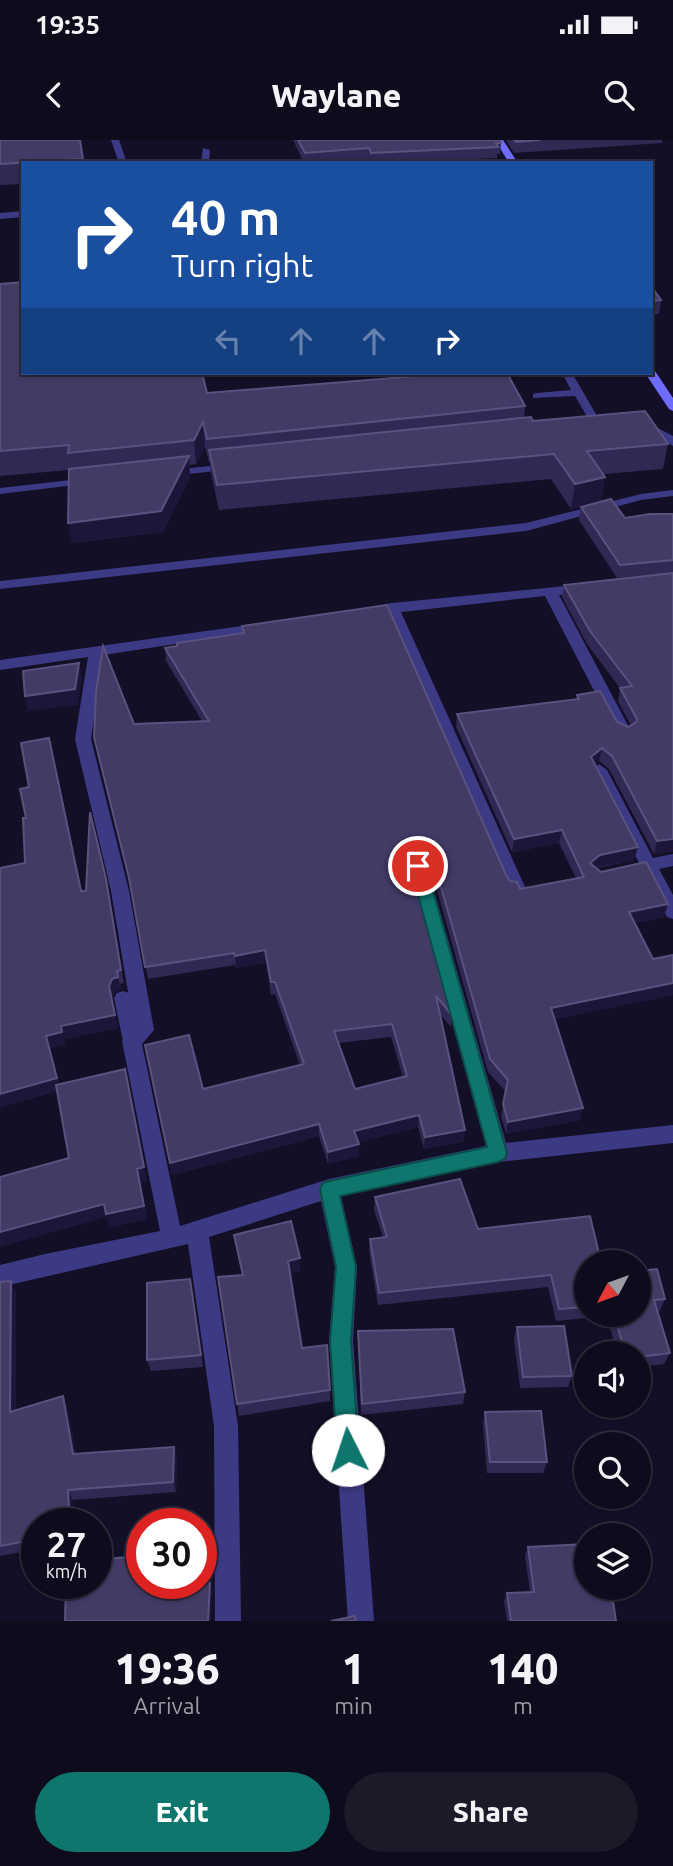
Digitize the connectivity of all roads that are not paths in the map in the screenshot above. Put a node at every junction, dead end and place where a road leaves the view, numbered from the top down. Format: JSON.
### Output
{"nodes":[{"id":1,"x":115,"y":140,"type":"edge"},
{"id":2,"x":499,"y":140,"type":"edge"},
{"id":3,"x":206,"y":150,"type":"dead end"},
{"id":4,"x":122,"y":161,"type":"edge"},
{"id":5,"x":205,"y":161,"type":"edge"},
{"id":6,"x":513,"y":161,"type":"edge"},
{"id":7,"x":21,"y":214,"type":"edge"},
{"id":8,"x":0,"y":216,"type":"edge"},
{"id":9,"x":568,"y":375,"type":"edge"},
{"id":10,"x":652,"y":375,"type":"edge"},
{"id":11,"x":579,"y":392,"type":"junction"},
{"id":12,"x":537,"y":396,"type":"dead end"},
{"id":13,"x":673,"y":407,"type":"edge"},
{"id":14,"x":625,"y":428,"type":"edge"},
{"id":15,"x":586,"y":430,"type":"edge"},
{"id":16,"x":673,"y":443,"type":"edge"},
{"id":17,"x":245,"y":465,"type":"edge"},
{"id":18,"x":163,"y":474,"type":"edge"},
{"id":19,"x":95,"y":481,"type":"edge"},
{"id":20,"x":0,"y":491,"type":"edge"},
{"id":21,"x":673,"y":494,"type":"edge"},
{"id":22,"x":0,"y":585,"type":"edge"},
{"id":23,"x":605,"y":586,"type":"edge"},
{"id":24,"x":550,"y":592,"type":"junction"},
{"id":25,"x":392,"y":607,"type":"junction"},
{"id":26,"x":351,"y":613,"type":"edge"},
{"id":27,"x":284,"y":624,"type":"edge"},
{"id":28,"x":96,"y":653,"type":"junction"},
{"id":29,"x":0,"y":665,"type":"edge"},
{"id":30,"x":624,"y":733,"type":"edge"},
{"id":31,"x":599,"y":770,"type":"edge"},
{"id":32,"x":673,"y":860,"type":"edge"},
{"id":33,"x":418,"y":866,"type":"dead end"},
{"id":34,"x":644,"y":866,"type":"junction"},
{"id":35,"x":516,"y":887,"type":"edge"},
{"id":36,"x":673,"y":912,"type":"edge"},
{"id":37,"x":123,"y":998,"type":"dead end"},
{"id":38,"x":132,"y":1041,"type":"junction"},
{"id":39,"x":673,"y":1134,"type":"edge"},
{"id":40,"x":498,"y":1153,"type":"junction"},
{"id":41,"x":329,"y":1189,"type":"junction"},
{"id":42,"x":197,"y":1233,"type":"junction"},
{"id":43,"x":172,"y":1239,"type":"junction"},
{"id":44,"x":0,"y":1276,"type":"edge"},
{"id":45,"x":228,"y":1621,"type":"edge"},
{"id":46,"x":361,"y":1621,"type":"edge"}],
"edges":[{"from":1,"to":4,"type":"lane"},
{"from":2,"to":6,"type":"street"},
{"from":3,"to":5,"type":"lane"},
{"from":7,"to":8,"type":"lane"},
{"from":9,"to":11,"type":"lane"},
{"from":10,"to":13,"type":"street"},
{"from":11,"to":12,"type":"lane"},
{"from":11,"to":15,"type":"lane"},
{"from":14,"to":16,"type":"lane"},
{"from":17,"to":18,"type":"lane"},
{"from":19,"to":20,"type":"lane"},
{"from":21,"to":22,"type":"lane"},
{"from":23,"to":24,"type":"street"},
{"from":24,"to":25,"type":"street"},
{"from":24,"to":30,"type":"street"},
{"from":25,"to":26,"type":"street"},
{"from":25,"to":35,"type":"street"},
{"from":27,"to":28,"type":"street"},
{"from":28,"to":29,"type":"street"},
{"from":28,"to":38,"type":"street"},
{"from":31,"to":34,"type":"street"},
{"from":32,"to":34,"type":"street"},
{"from":33,"to":40,"type":"street"},
{"from":34,"to":36,"type":"street"},
{"from":37,"to":38,"type":"lane"},
{"from":38,"to":43,"type":"street"},
{"from":39,"to":40,"type":"street"},
{"from":40,"to":41,"type":"street"},
{"from":41,"to":42,"type":"street"},
{"from":41,"to":46,"type":"street"},
{"from":42,"to":43,"type":"street"},
{"from":42,"to":45,"type":"street"},
{"from":43,"to":44,"type":"street"}]}
